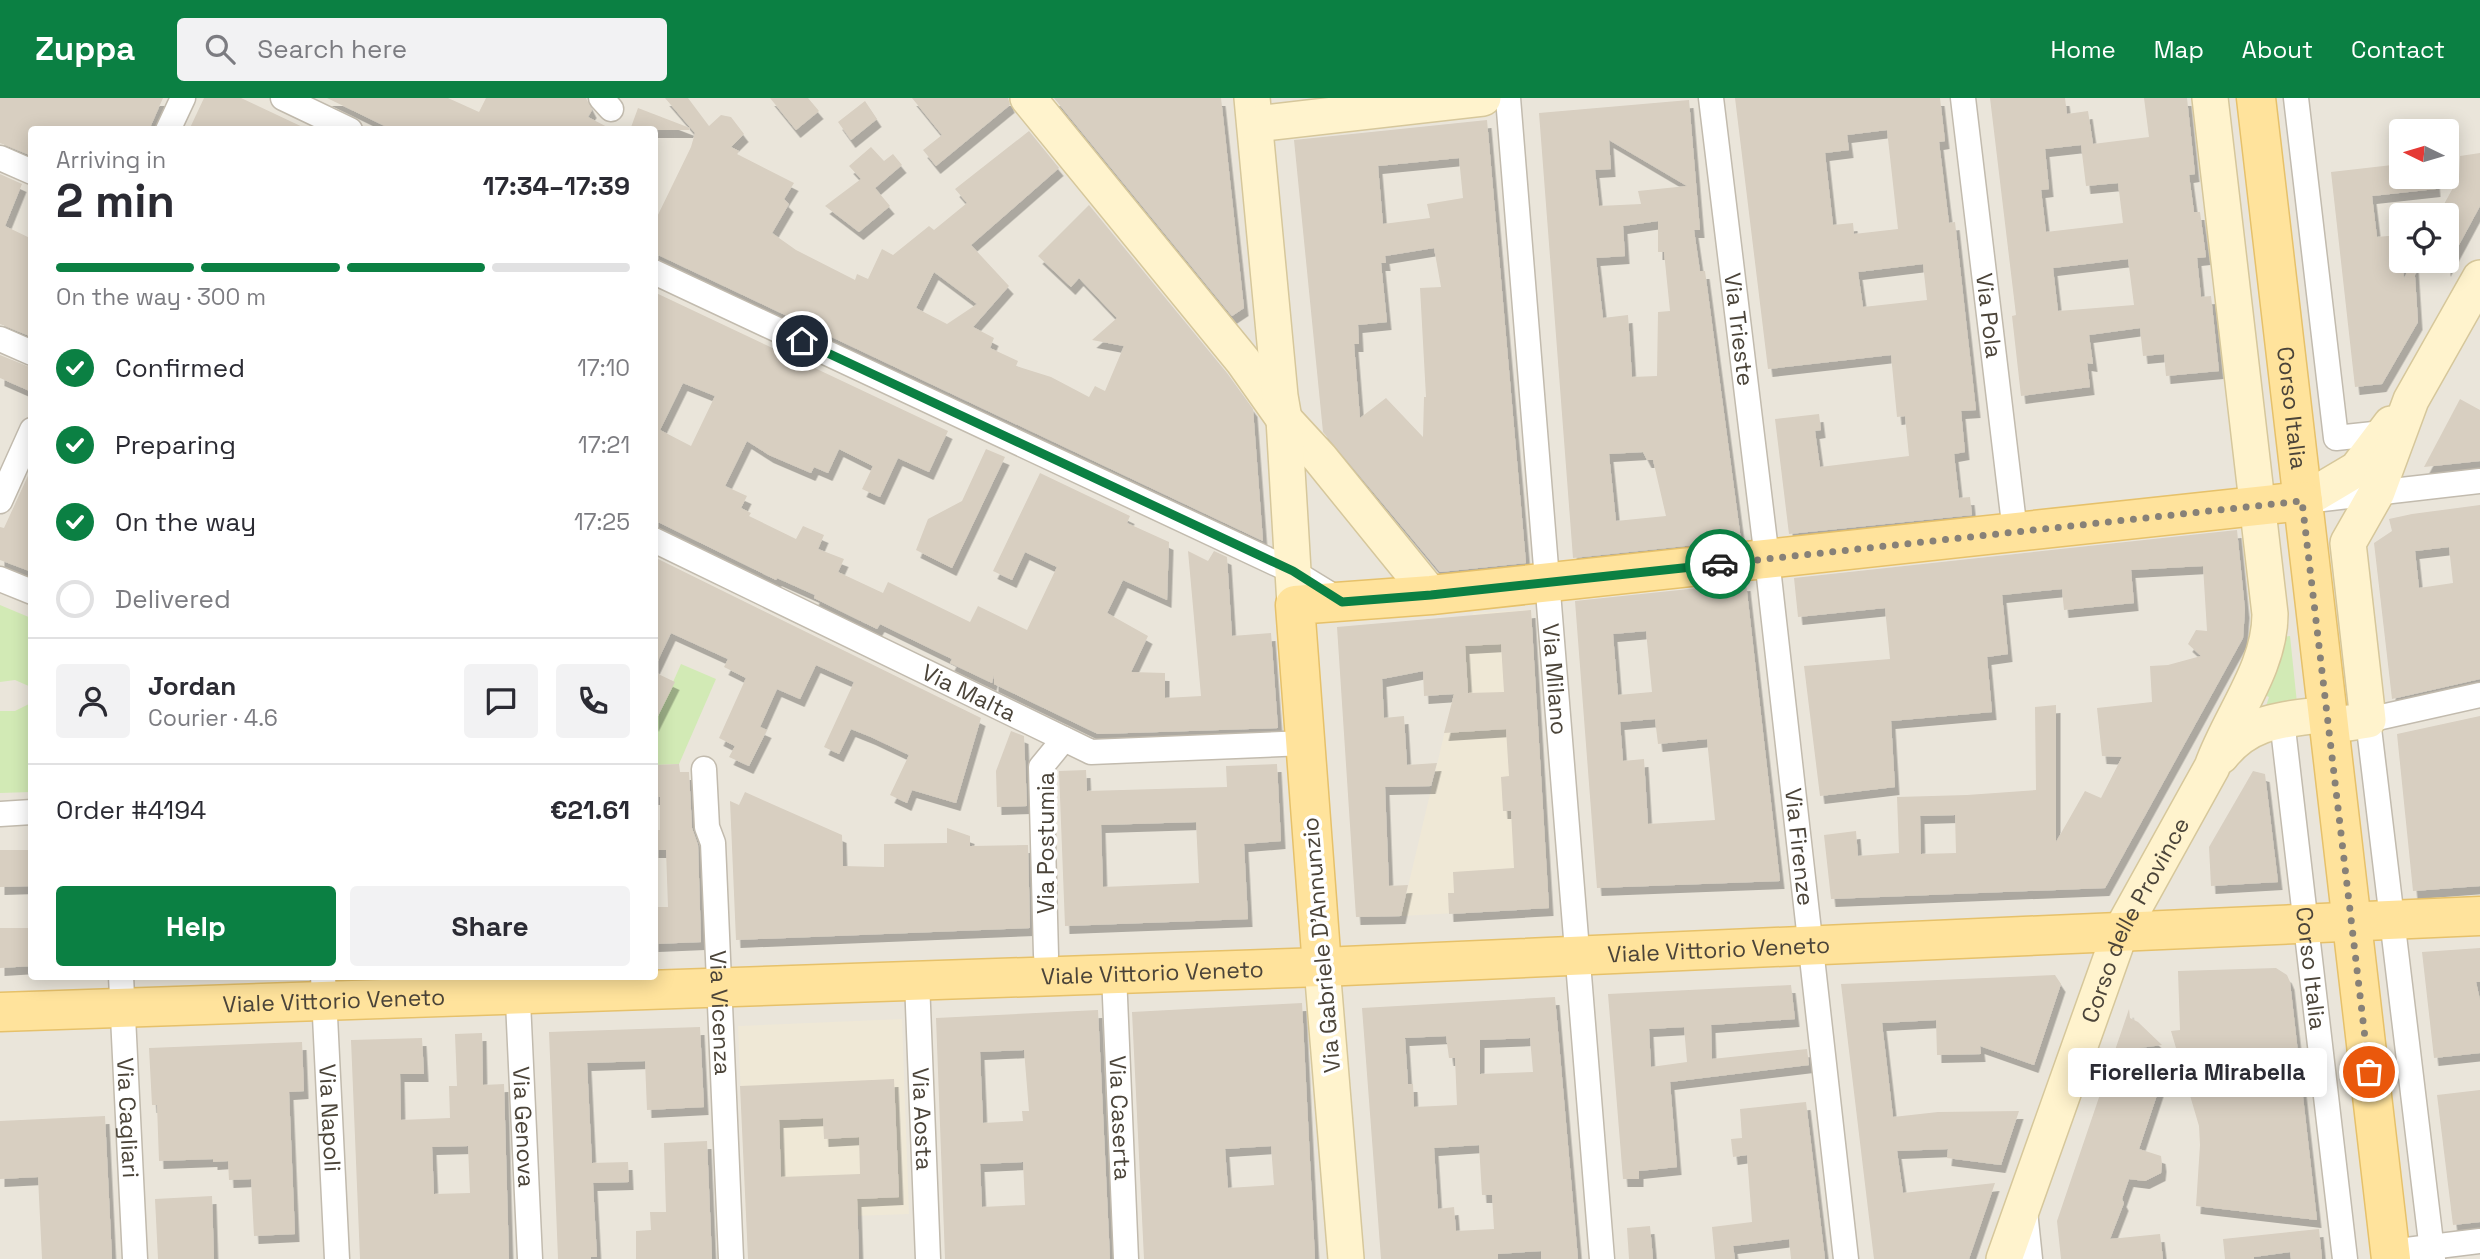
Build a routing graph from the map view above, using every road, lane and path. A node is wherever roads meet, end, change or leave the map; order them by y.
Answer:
1 (183, 98) edge
2 (283, 98) edge
3 (1028, 98) edge
4 (1483, 98) edge
5 (1508, 98) edge
6 (1711, 98) edge
7 (1963, 98) edge
8 (2210, 98) edge
9 (2256, 98) edge
10 (2296, 98) edge
11 (1253, 111) edge
12 (170, 126) edge
13 (342, 126) edge
14 (0, 158) edge
15 (28, 170) edge
16 (658, 274) edge
17 (2480, 278) edge
18 (0, 338) edge
19 (28, 351) edge
20 (1247, 352) junction
21 (2411, 400) junction
22 (1284, 419) junction
23 (2383, 433) junction
24 (28, 439) edge
25 (2480, 481) edge
26 (2377, 492) junction
27 (0, 501) edge
28 (2302, 501) junction
29 (2258, 506) junction
30 (2015, 532) junction
31 (658, 542) edge
32 (1767, 559) junction
33 (0, 579) edge
34 (1548, 582) junction
35 (28, 590) edge
36 (1431, 595) junction
37 (1295, 602) junction
38 (2270, 630) joint
39 (2480, 695) edge
40 (2282, 720) junction
41 (2328, 720) junction
42 (2368, 720) junction
43 (1064, 739) junction
44 (1305, 743) junction
45 (2212, 767) junction
46 (704, 769) dead end
47 (28, 812) edge
48 (0, 814) edge
49 (2480, 916) edge
50 (2392, 920) junction
51 (2352, 922) junction
52 (2306, 924) junction
53 (2120, 933) junction
54 (1810, 946) junction
55 (1046, 954) dead end
56 (1577, 957) junction
57 (1322, 967) junction
58 (1114, 974) junction
59 (917, 981) junction
60 (517, 985) edge
61 (719, 987) junction
62 (323, 989) edge
63 (122, 992) edge
64 (0, 1012) edge
65 (2024, 1203) junction
66 (2480, 1241) edge
67 (2432, 1253) edge
68 (2391, 1255) edge
69 (135, 1259) edge
70 (337, 1259) edge
71 (530, 1259) edge
72 (731, 1259) edge
73 (928, 1259) edge
74 (1126, 1259) edge
75 (1346, 1259) edge
76 (1602, 1259) edge
77 (1846, 1259) edge
78 (2004, 1259) edge
79 (2030, 1259) edge
80 (2345, 1259) edge

1 - 12 street
2 - 13 street
3 - 20 main road
4 - 11 main road
5 - 34 street, Via Milano
6 - 32 street, Via Trieste
7 - 30 street, Via Pola
8 - 29 main road, Corso Italia
9 - 28 main road, Corso Italia
10 - 23 street
11 - 20 main road
14 - 15 street
16 - 37 street
17 - 21 main road
18 - 19 street
20 - 22 main road
21 - 23 main road
21 - 26 main road
22 - 36 main road
22 - 37 main road
23 - 28 main road
24 - 27 street
25 - 26 street
26 - 28 street
26 - 42 main road
28 - 29 main road
28 - 41 main road, Corso Italia
29 - 30 main road
29 - 38 main road, Corso Italia
30 - 32 main road
31 - 43 street, Via Malta
32 - 34 main road
32 - 54 street, Via Firenze
33 - 35 street
34 - 36 main road
34 - 56 street, Via Milano
36 - 37 main road
37 - 44 main road, Via Gabriele D'Annunzio
38 - 45 main road, Corso delle Province
39 - 42 street
40 - 41 main road
40 - 45 main road
40 - 52 street, Corso Italia
41 - 42 main road
41 - 51 main road, Corso Italia
42 - 50 street
43 - 44 street, Via Malta
43 - 55 street, Via Postumia
44 - 57 main road, Via Gabriele D'Annunzio
45 - 53 main road, Corso delle Province
46 - 61 street, Via Vicenza
47 - 48 street
49 - 50 main road, Viale Vittorio Veneto
50 - 51 main road, Viale Vittorio Veneto
50 - 67 street
51 - 52 main road, Viale Vittorio Veneto
51 - 68 main road, Corso Italia
52 - 53 main road, Viale Vittorio Veneto
52 - 80 street, Corso Italia
53 - 54 main road, Viale Vittorio Veneto
53 - 65 main road, Corso delle Province
54 - 56 main road, Viale Vittorio Veneto
54 - 77 street, Via Firenze
56 - 57 main road, Viale Vittorio Veneto
56 - 76 street, Via Milano
57 - 58 main road, Viale Vittorio Veneto
57 - 75 main road, Via Gabriele D'Annunzio
58 - 59 main road, Viale Vittorio Veneto
58 - 74 street, Via Caserta
59 - 61 main road, Viale Vittorio Veneto
59 - 73 street, Via Aosta
60 - 61 main road, Viale Vittorio Veneto
60 - 62 main road, Viale Vittorio Veneto
60 - 71 street, Via Genova
61 - 72 street, Via Vicenza
62 - 63 main road, Viale Vittorio Veneto
62 - 70 street, Via Napoli
63 - 64 main road, Viale Vittorio Veneto
63 - 69 street, Via Cagliari
65 - 78 main road, Corso delle Province
65 - 79 street
66 - 67 street
67 - 68 street

